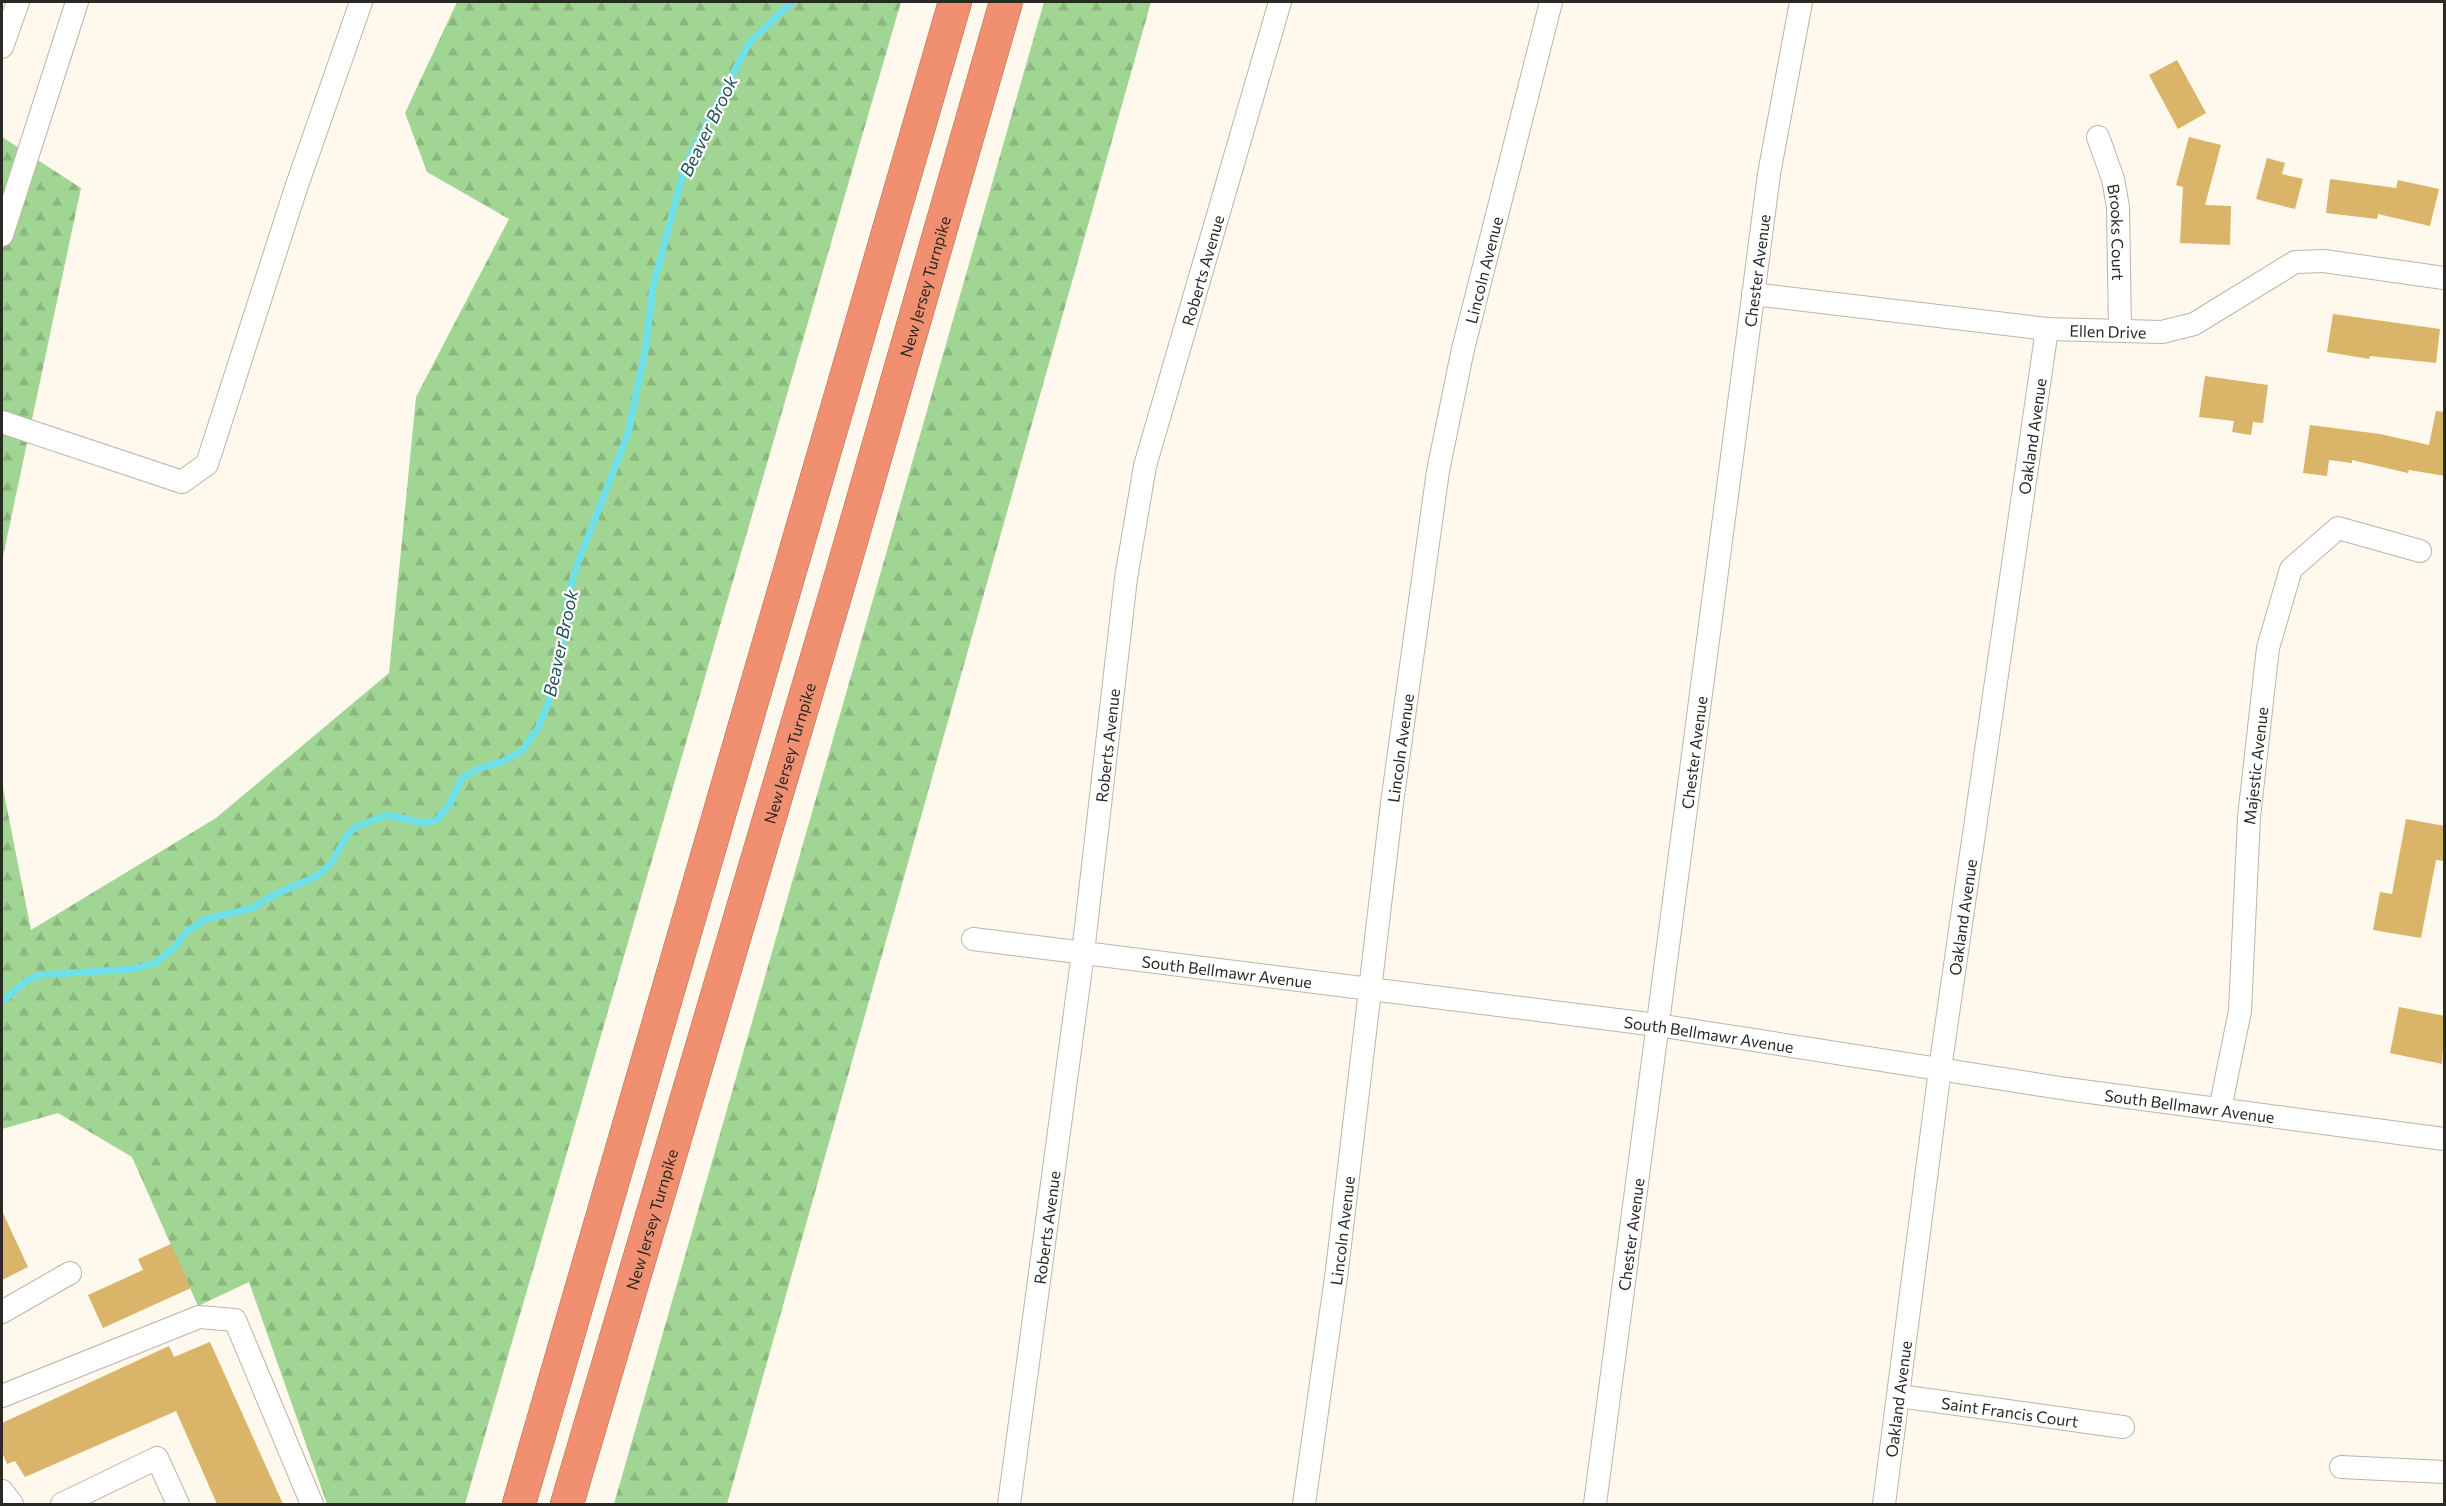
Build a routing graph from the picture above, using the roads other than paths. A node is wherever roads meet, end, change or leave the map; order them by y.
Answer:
1 (18, 2) edge
2 (76, 2) edge
3 (361, 2) edge
4 (954, 2) edge
5 (1006, 2) edge
6 (1280, 2) edge
7 (1551, 2) edge
8 (1801, 2) edge
9 (2, 47) edge
10 (2098, 136) dead end
11 (2, 235) edge
12 (2445, 278) edge
13 (1753, 294) junction
14 (2047, 329) junction
15 (2120, 330) junction
16 (2, 422) edge
17 (2420, 551) dead end
18 (973, 939) dead end
19 (1083, 953) junction
20 (1371, 989) junction
21 (1657, 1025) junction
22 (1940, 1069) junction
23 (2220, 1109) junction
24 (2445, 1139) edge
25 (70, 1273) dead end
26 (2, 1312) edge
27 (2, 1396) edge
28 (1899, 1396) junction
29 (2123, 1427) dead end
30 (2341, 1467) dead end
31 (2445, 1472) edge
32 (2, 1491) edge
33 (12, 1504) edge
34 (62, 1504) edge
35 (178, 1504) edge
36 (312, 1504) edge
37 (519, 1504) edge
38 (567, 1504) edge
39 (1009, 1504) edge
40 (1304, 1504) edge
41 (1595, 1504) edge
42 (1884, 1504) edge

1 - 9 street
2 - 11 street
3 - 16 street
4 - 37 highway
5 - 38 highway, New Jersey Turnpike
6 - 19 street, Roberts Avenue
7 - 20 street, Lincoln Avenue
8 - 13 street, Chester Avenue
10 - 15 street, Brooks Court
12 - 15 street, Ellen Drive
13 - 14 street, Ellen Drive
13 - 21 street, Chester Avenue
14 - 15 street, Ellen Drive
14 - 22 street, Oakland Avenue
17 - 23 street, Majestic Avenue
18 - 19 street, South Bellmawr Avenue
19 - 20 street, South Bellmawr Avenue
19 - 39 street, Roberts Avenue
20 - 21 street, South Bellmawr Avenue
20 - 40 street, Lincoln Avenue
21 - 22 street, South Bellmawr Avenue
21 - 41 street, Chester Avenue
22 - 23 street, South Bellmawr Avenue
22 - 28 street, Oakland Avenue
23 - 24 street, South Bellmawr Avenue
25 - 26 street
27 - 36 street
28 - 29 street, Saint Francis Court
28 - 42 street, Oakland Avenue
30 - 31 street
32 - 33 street
34 - 35 street

